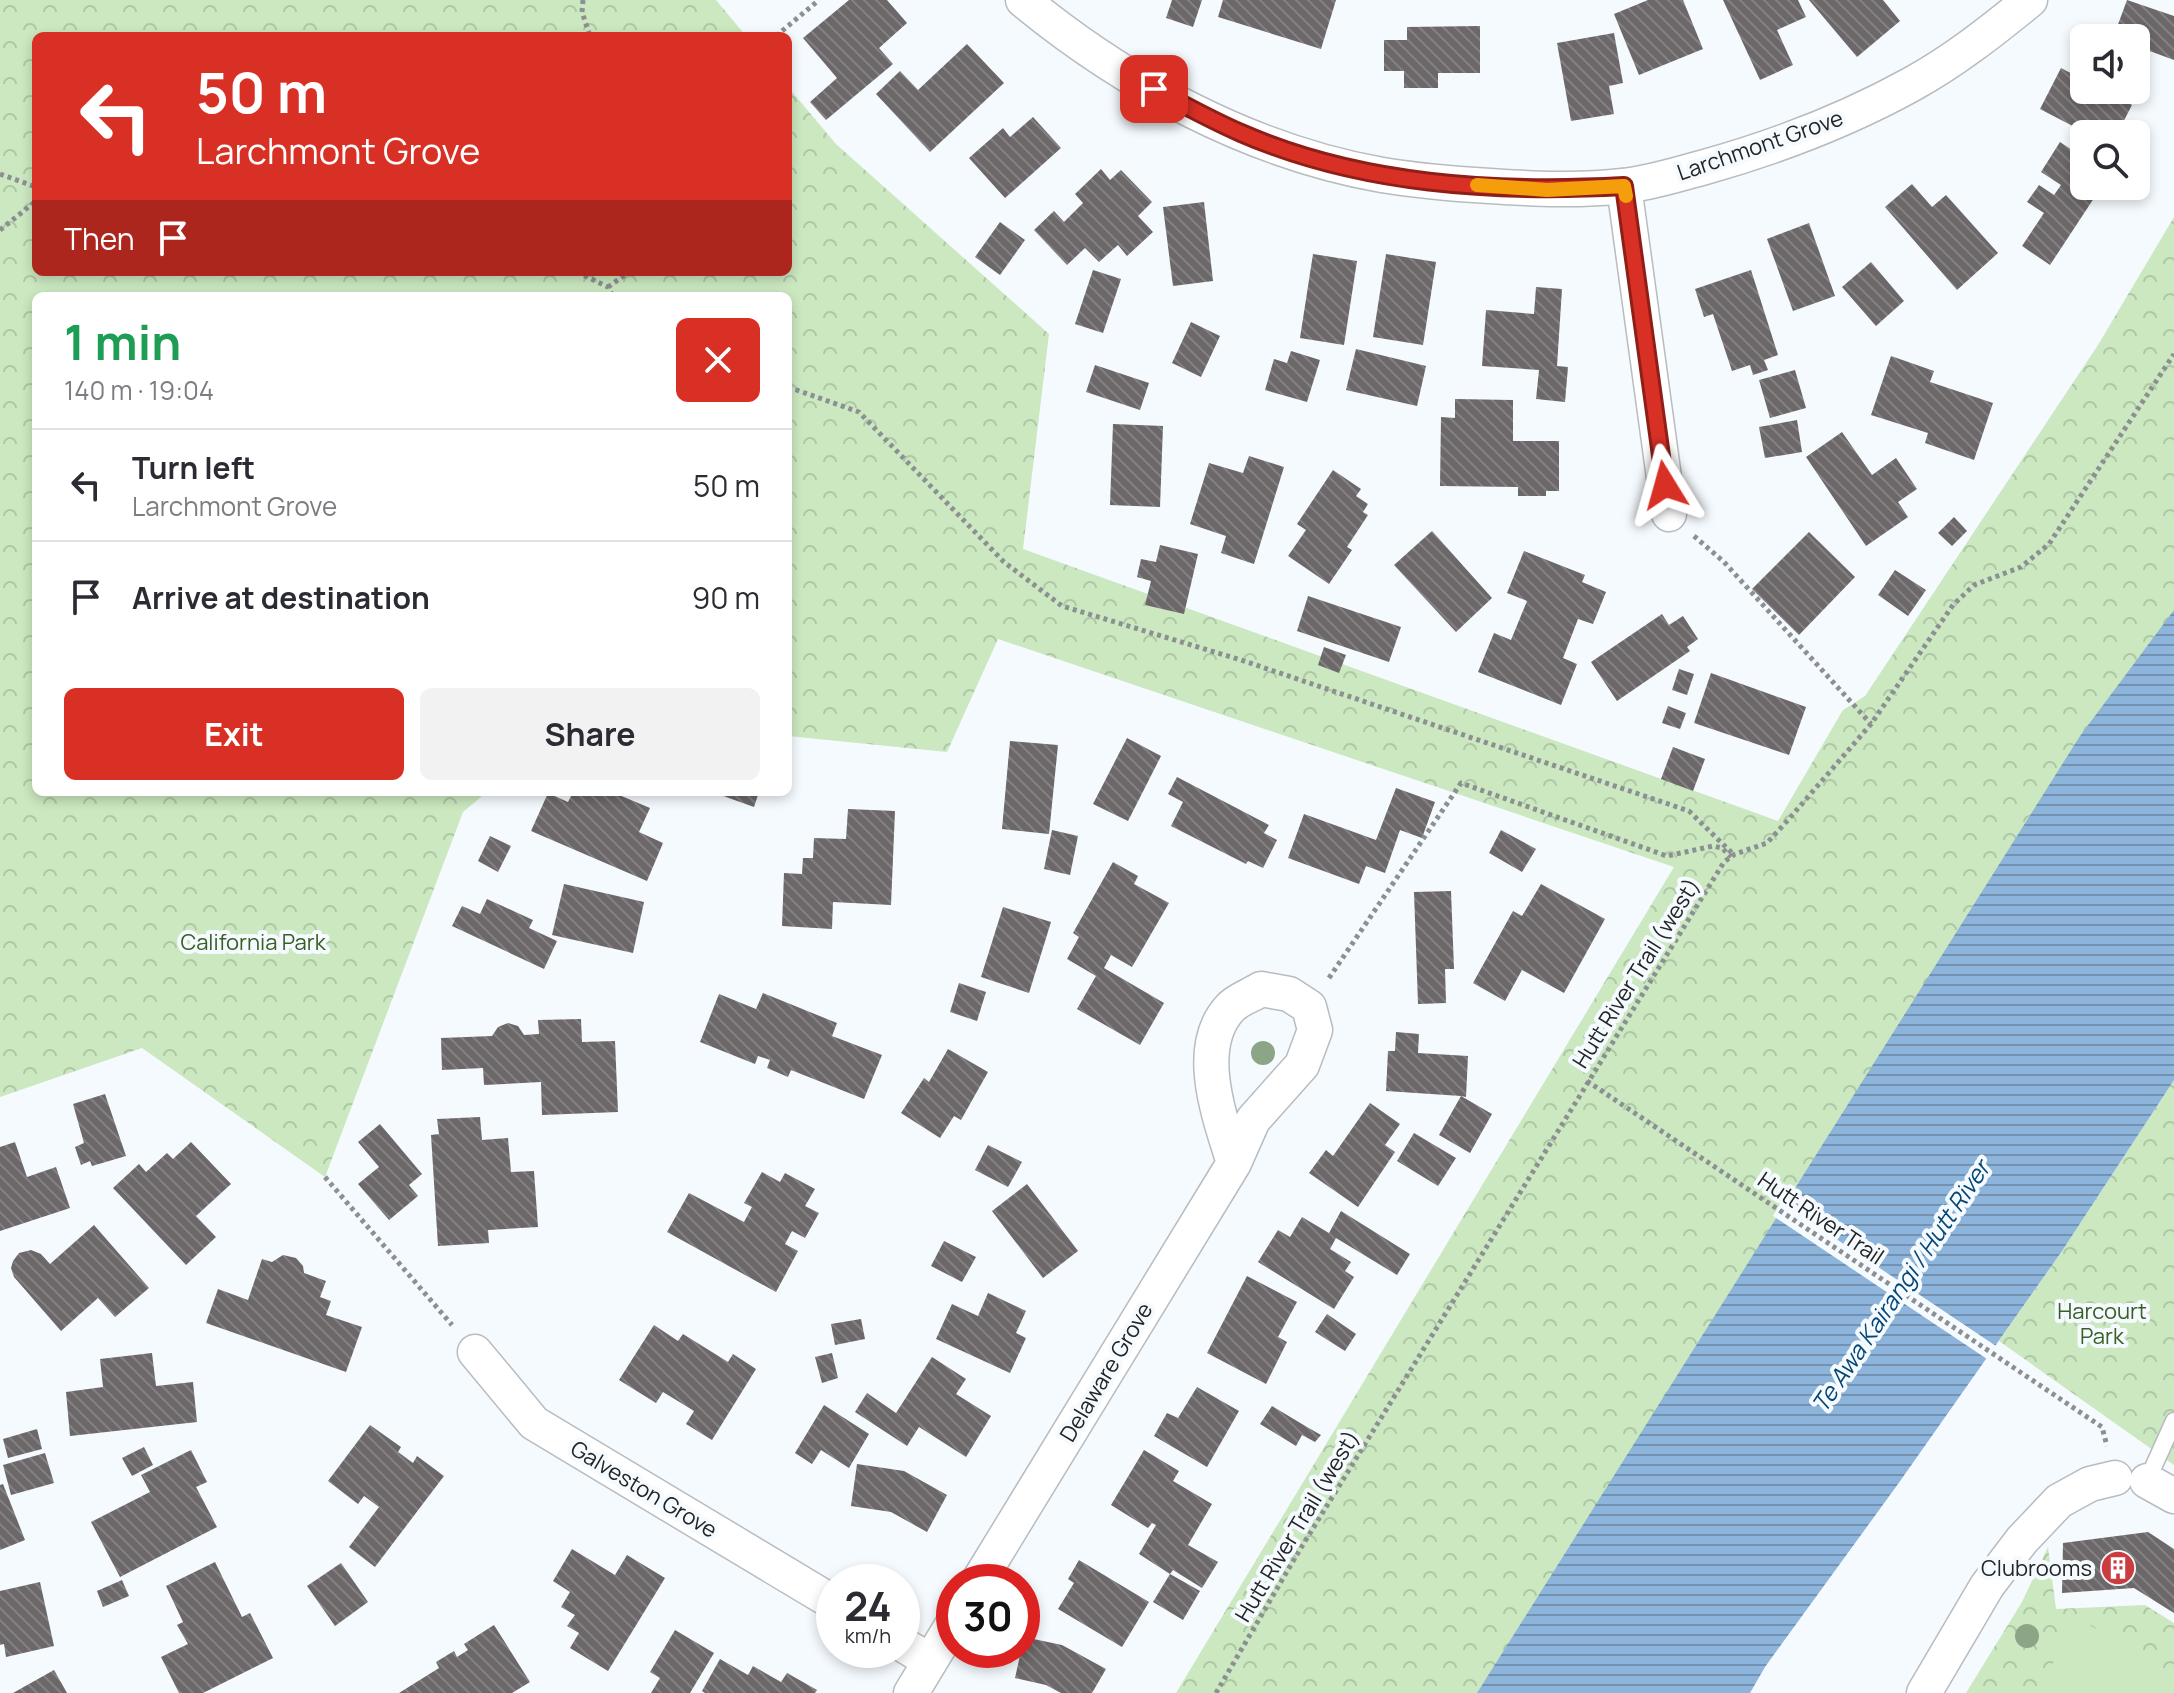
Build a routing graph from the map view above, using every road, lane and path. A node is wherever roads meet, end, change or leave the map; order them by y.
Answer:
1 (583, 0) edge
2 (819, 0) edge
3 (1023, 0) edge
4 (2030, 0) edge
5 (589, 32) edge
6 (781, 32) edge
7 (0, 174) edge
8 (32, 186) edge
9 (1624, 186) junction
10 (32, 204) edge
11 (0, 230) edge
12 (585, 276) edge
13 (623, 276) edge
14 (608, 287) junction
15 (611, 292) edge
16 (2174, 354) edge
17 (792, 388) edge
18 (1669, 514) joint
19 (1871, 724) junction
20 (1732, 856) junction
21 (1309, 1007) junction
22 (1587, 1081) junction
23 (1234, 1163) junction
24 (325, 1177) dead end
25 (475, 1352) joint
26 (2174, 1421) edge
27 (2145, 1485) edge
28 (989, 1564) edge
29 (816, 1592) edge
30 (936, 1636) edge
31 (920, 1649) edge
32 (914, 1668) edge
33 (911, 1693) edge
34 (1216, 1693) edge
35 (1924, 1693) edge

1 - 5 path
2 - 6 path
3 - 9 street, Larchmont Grove
4 - 9 street, Larchmont Grove
7 - 8 path
9 - 18 street
10 - 11 path
12 - 14 path
13 - 14 path
14 - 15 path
16 - 19 path, Hutt River Trail (west)
17 - 20 path
18 - 19 path
19 - 20 path, Hutt River Trail (west)
20 - 21 path
20 - 22 path, Hutt River Trail (west)
21 - 23 street, Delaware Grove
21 - 23 street
22 - 27 path, Hutt River Trail
22 - 34 path, Hutt River Trail (west)
23 - 28 street, Delaware Grove
24 - 25 path
25 - 29 street, Galveston Grove
26 - 27 lane
27 - 35 street
30 - 31 street
32 - 33 street

